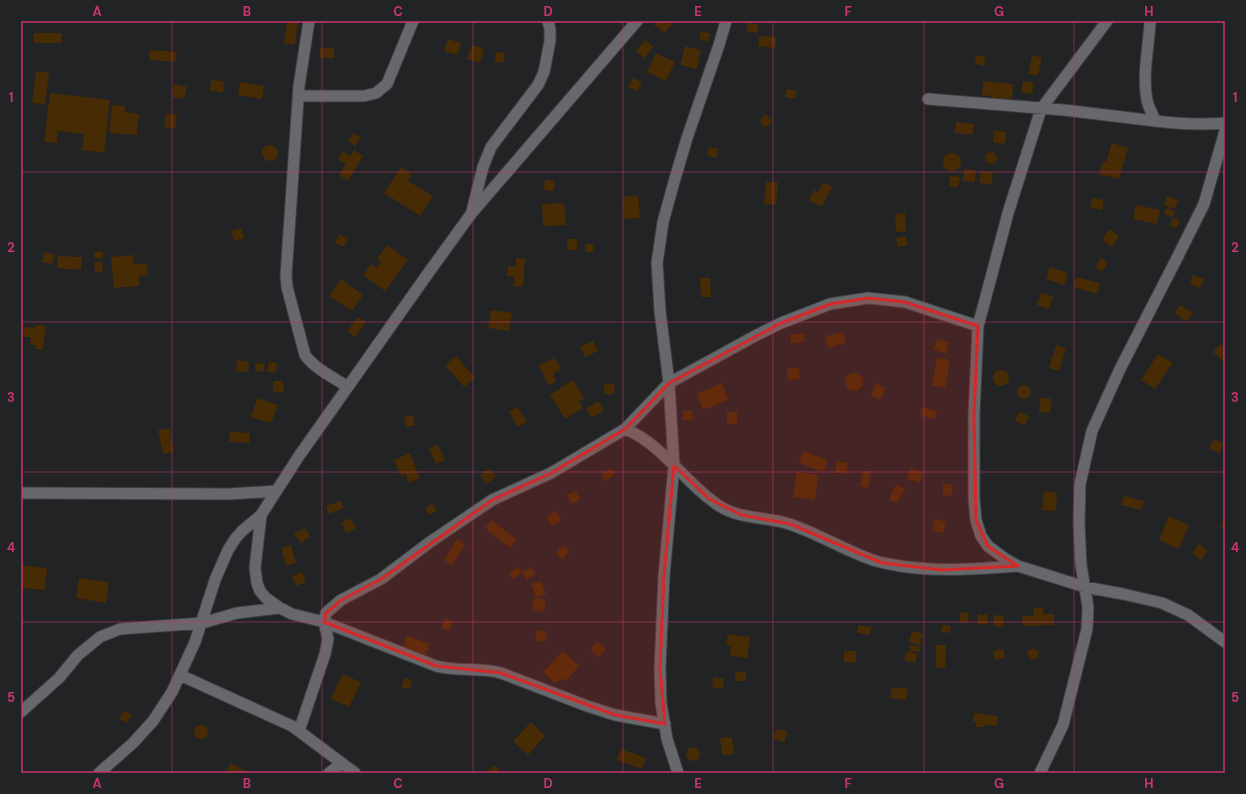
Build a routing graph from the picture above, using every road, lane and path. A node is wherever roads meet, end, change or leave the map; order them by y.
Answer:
1 (309, 21) edge
2 (413, 21) edge
3 (548, 21) edge
4 (637, 21) edge
5 (726, 21) edge
6 (1107, 21) edge
7 (1150, 21) edge
8 (299, 96) junction
9 (928, 99) dead end
10 (1041, 109) junction
11 (1155, 121) junction
12 (1225, 123) edge
13 (1225, 131) edge
14 (471, 214) junction
15 (978, 326) junction
16 (669, 383) junction
17 (348, 387) junction
18 (625, 429) junction
19 (674, 466) junction
20 (276, 491) junction
21 (21, 493) edge
22 (261, 515) junction
23 (1018, 566) junction
24 (1085, 587) junction
25 (280, 608) junction
26 (324, 622) junction
27 (202, 623) junction
28 (1225, 642) edge
29 (180, 675) junction
30 (21, 712) edge
31 (665, 724) junction
32 (299, 731) junction
33 (342, 763) junction
34 (99, 773) edge
35 (329, 773) edge
36 (355, 773) edge
37 (678, 773) edge
38 (1040, 773) edge

1 - 8 street
2 - 8 street
3 - 14 street
4 - 14 street
5 - 16 street
6 - 10 street
7 - 11 street
8 - 17 street
9 - 10 street
10 - 11 street
10 - 15 street
11 - 12 street
13 - 24 street
14 - 17 street
15 - 16 street
15 - 23 street
16 - 18 street
16 - 19 street
17 - 20 street
18 - 19 street
18 - 26 street
19 - 23 street
19 - 31 street
20 - 21 street
20 - 22 street
22 - 25 street
22 - 27 street
23 - 24 street
24 - 28 street
24 - 38 street
25 - 26 street
25 - 27 street
26 - 31 street
26 - 32 street
27 - 29 street
27 - 30 street
29 - 32 street
29 - 34 street
31 - 37 street
32 - 33 street
33 - 35 street
33 - 36 street

